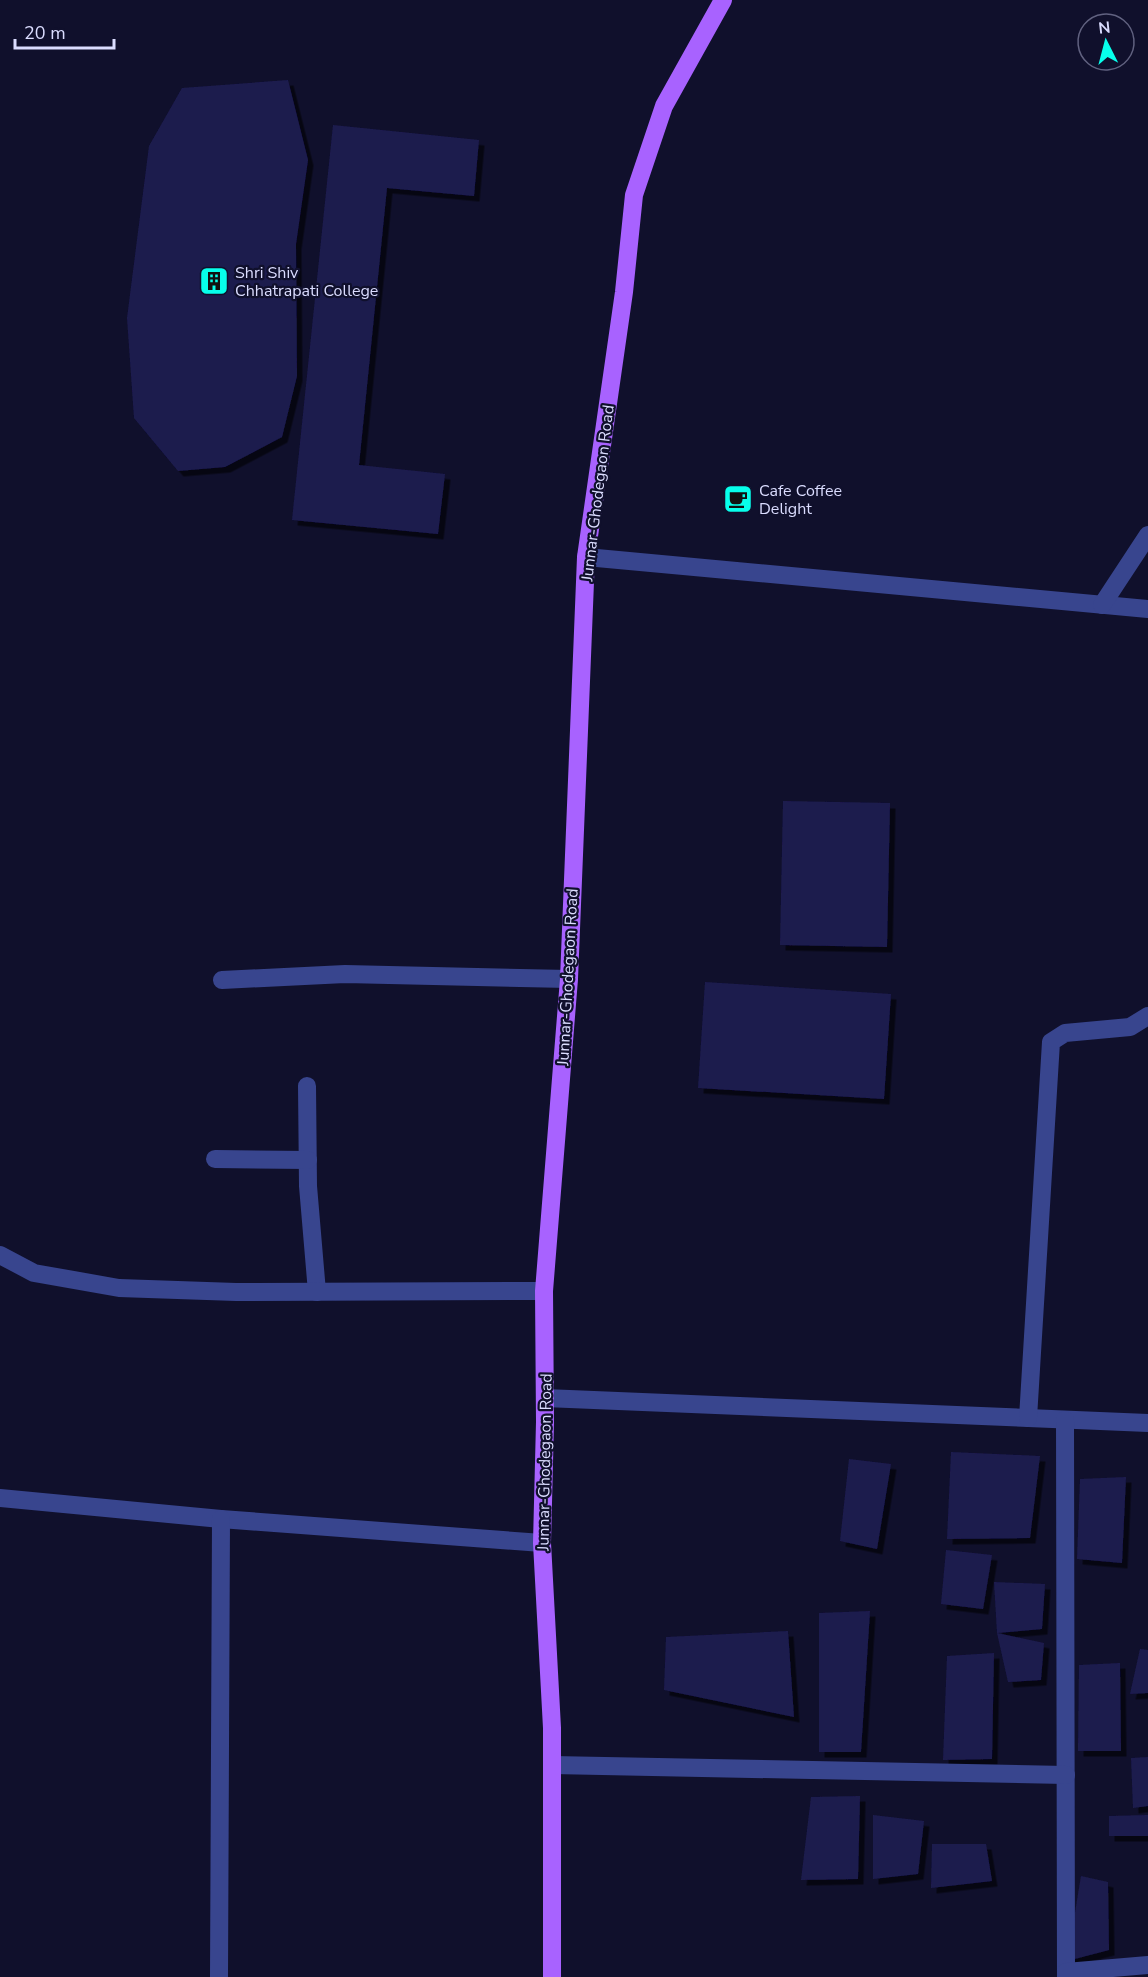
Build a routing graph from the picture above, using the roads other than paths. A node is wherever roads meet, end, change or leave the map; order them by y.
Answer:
1 (723, 0) edge
2 (1148, 535) edge
3 (586, 557) junction
4 (1102, 605) junction
5 (1148, 609) edge
6 (569, 979) junction
7 (222, 980) dead end
8 (1148, 1016) edge
9 (307, 1086) dead end
10 (215, 1160) dead end
11 (308, 1160) junction
12 (0, 1255) edge
13 (544, 1291) junction
14 (317, 1292) junction
15 (545, 1398) junction
16 (1028, 1418) junction
17 (1065, 1420) junction
18 (1148, 1424) edge
19 (0, 1498) edge
20 (221, 1519) junction
21 (542, 1543) junction
22 (552, 1764) junction
23 (1066, 1775) junction
24 (1148, 1965) edge
25 (1066, 1975) edge
26 (219, 1977) edge
27 (552, 1977) edge

1 - 3 main road, Junnar-Ghodegaon Road
2 - 4 street
3 - 4 street
3 - 6 main road, Junnar-Ghodegaon Road
4 - 5 street
6 - 7 street
6 - 13 main road, Junnar-Ghodegaon Road
8 - 16 street
9 - 11 street
10 - 11 street
11 - 14 street
12 - 14 street
13 - 14 street
13 - 15 main road, Junnar-Ghodegaon Road
15 - 16 street
15 - 21 main road, Junnar-Ghodegaon Road
16 - 17 street
17 - 18 street
17 - 23 street
19 - 20 street
20 - 21 street
20 - 26 street
21 - 22 main road, Junnar-Ghodegaon Road
22 - 23 street
22 - 27 main road, Junnar-Ghodegaon Road
23 - 25 street
24 - 25 street

